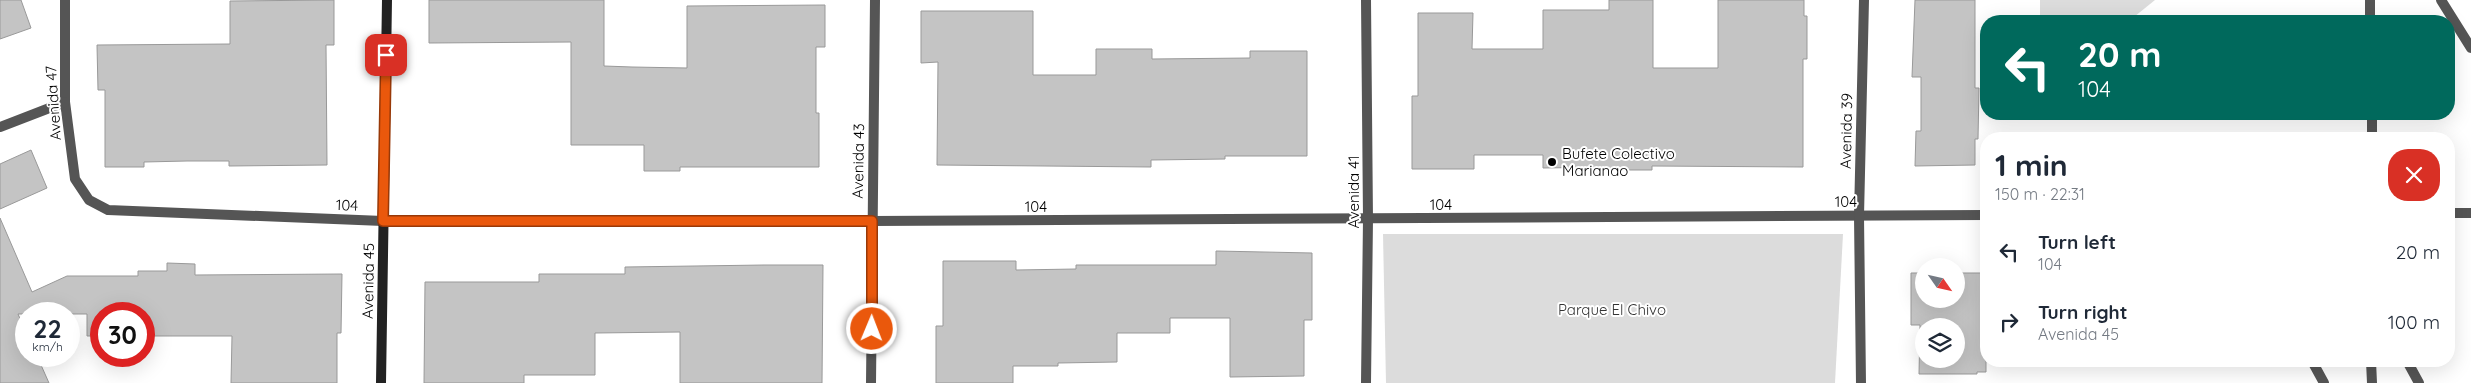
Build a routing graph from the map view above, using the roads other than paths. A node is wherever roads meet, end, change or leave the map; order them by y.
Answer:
1 (65, 0) edge
2 (387, 0) edge
3 (875, 0) edge
4 (1366, 0) edge
5 (1864, 0) edge
6 (2370, 0) edge
7 (2441, 0) edge
8 (2370, 15) edge
9 (2450, 15) edge
10 (2455, 22) edge
11 (2471, 48) edge
12 (65, 102) junction
13 (0, 127) edge
14 (89, 200) joint
15 (2455, 213) edge
16 (2471, 213) edge
17 (1980, 215) edge
18 (1859, 216) junction
19 (1368, 219) junction
20 (383, 221) junction
21 (872, 221) junction
22 (2315, 367) edge
23 (2372, 367) edge
24 (2409, 367) edge
25 (382, 383) edge
26 (871, 383) edge
27 (1366, 383) edge
28 (1861, 383) edge
29 (2324, 383) edge
30 (2372, 383) edge
31 (2418, 383) edge

1 - 12 street, Avenida 47
2 - 20 street, Avenida 45
3 - 21 street, Avenida 43
4 - 19 street, Avenida 41
5 - 18 street, Avenida 39
6 - 8 street
7 - 9 street
10 - 11 street
12 - 13 street
12 - 14 street, Avenida 47
14 - 20 street, 104
15 - 16 street
17 - 18 street, 104
18 - 19 street, 104
18 - 28 street, Avenida 39
19 - 21 street, 104
19 - 27 street, Avenida 41
20 - 21 street, 104
20 - 25 street, Avenida 45
21 - 26 street, Avenida 43
22 - 29 street
23 - 30 street
24 - 31 street

